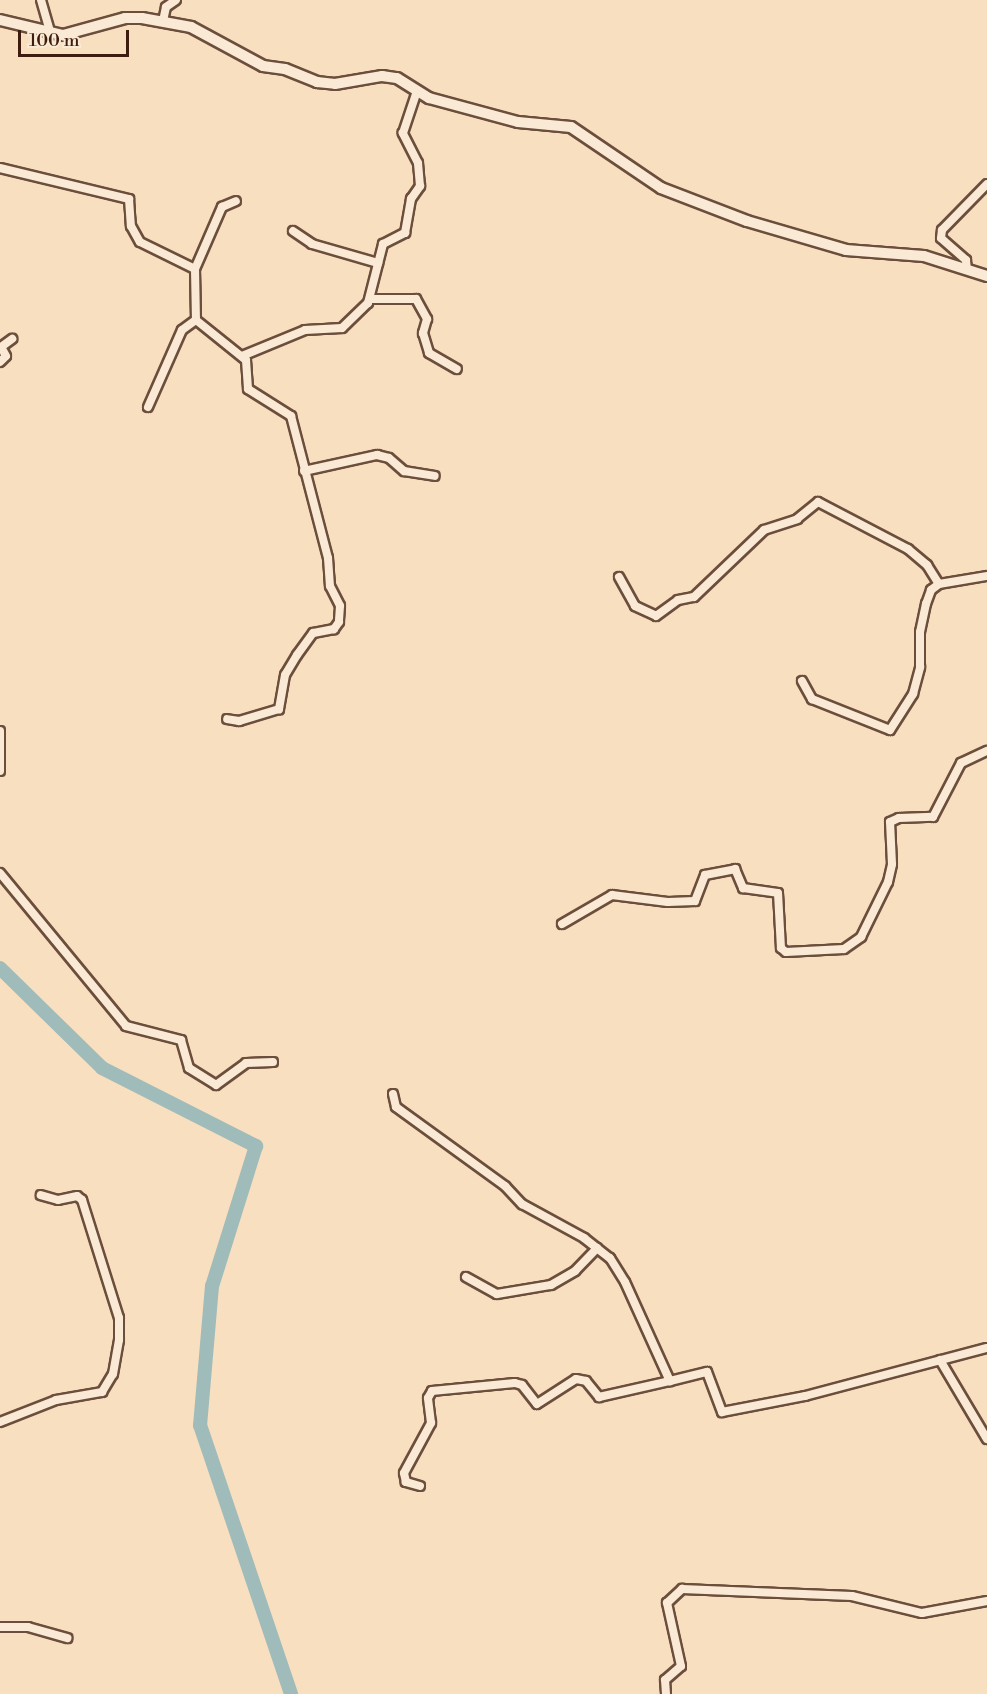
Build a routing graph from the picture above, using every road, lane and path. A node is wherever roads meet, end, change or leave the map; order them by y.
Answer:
1 (41, 0) edge
2 (176, 0) edge
3 (0, 21) edge
4 (164, 21) junction
5 (51, 34) junction
6 (417, 91) junction
7 (0, 168) edge
8 (987, 184) edge
9 (236, 201) dead end
10 (293, 231) dead end
11 (378, 263) junction
12 (195, 269) junction
13 (968, 270) junction
14 (987, 276) edge
15 (370, 299) junction
16 (196, 320) junction
17 (12, 339) dead end
18 (242, 356) junction
19 (0, 362) edge
20 (456, 369) dead end
21 (148, 407) dead end
22 (304, 471) junction
23 (435, 476) dead end
24 (987, 576) edge
25 (619, 577) dead end
26 (939, 584) junction
27 (802, 681) dead end
28 (227, 719) dead end
29 (0, 731) edge
30 (987, 751) edge
31 (0, 771) edge
32 (0, 873) edge
33 (562, 924) dead end
34 (273, 1062) dead end
35 (393, 1094) dead end
36 (41, 1195) dead end
37 (597, 1248) junction
38 (466, 1277) dead end
39 (987, 1348) edge
40 (940, 1360) junction
41 (670, 1381) junction
42 (0, 1422) edge
43 (987, 1439) edge
44 (420, 1486) dead end
45 (987, 1601) edge
46 (0, 1627) edge
47 (67, 1638) dead end
48 (666, 1694) edge

1 - 5 street
2 - 4 street
3 - 5 street
4 - 5 street
4 - 6 street
6 - 11 street
6 - 13 street
7 - 12 street
8 - 13 street
9 - 12 street
10 - 11 street
11 - 15 street
12 - 16 street
13 - 14 street
15 - 18 street
15 - 20 street
16 - 18 street
16 - 21 street
17 - 19 street
18 - 22 street
22 - 23 street
22 - 28 street
24 - 26 street
25 - 26 street
26 - 27 street
29 - 31 street
30 - 33 street
32 - 34 street
35 - 37 street
36 - 42 street
37 - 38 street
37 - 41 street
39 - 40 street
40 - 41 street
40 - 43 street
41 - 44 street
45 - 48 street
46 - 47 street

